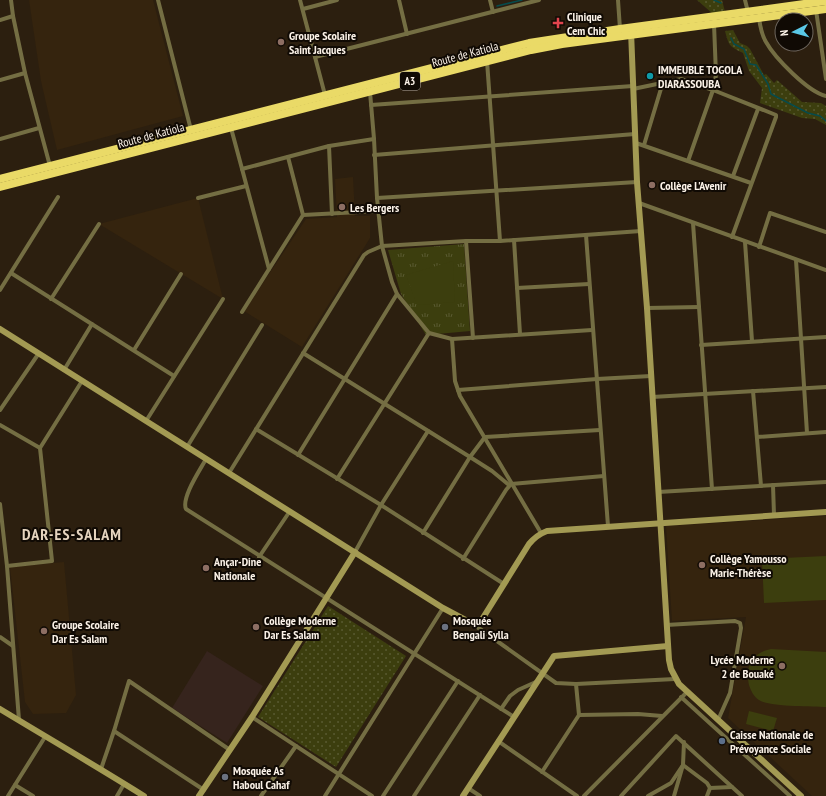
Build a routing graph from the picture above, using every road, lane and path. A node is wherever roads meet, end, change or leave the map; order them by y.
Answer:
1 (11, 0) edge
2 (158, 0) edge
3 (300, 0) edge
4 (337, 0) edge
5 (399, 0) edge
6 (490, 0) edge
7 (539, 0) edge
8 (618, 0) edge
9 (745, 0) edge
10 (826, 1) edge
11 (816, 4) edge
12 (303, 9) junction
13 (826, 9) edge
14 (493, 12) junction
15 (748, 15) junction
16 (13, 16) junction
17 (758, 18) junction
18 (0, 20) edge
19 (714, 24) junction
20 (620, 28) junction
21 (631, 31) junction
22 (408, 34) junction
23 (821, 49) junction
24 (826, 49) edge
25 (315, 57) junction
26 (487, 60) junction
27 (25, 73) junction
28 (826, 79) edge
29 (0, 80) edge
30 (663, 82) junction
31 (633, 87) junction
32 (713, 90) junction
33 (370, 92) junction
34 (325, 95) junction
35 (491, 96) junction
36 (826, 96) edge
37 (371, 105) junction
38 (758, 109) junction
39 (39, 128) junction
40 (231, 128) junction
41 (191, 130) junction
42 (635, 134) junction
43 (0, 138) edge
44 (374, 139) junction
45 (636, 143) junction
46 (494, 144) junction
47 (644, 145) junction
48 (330, 146) junction
49 (374, 155) junction
50 (288, 157) junction
51 (688, 161) junction
52 (50, 167) junction
53 (242, 169) junction
54 (733, 176) junction
55 (637, 182) junction
56 (752, 183) junction
57 (1, 186) edge
58 (246, 186) junction
59 (496, 190) junction
60 (58, 197) dead end
61 (198, 198) dead end
62 (377, 198) junction
63 (639, 203) junction
64 (378, 211) junction
65 (332, 214) junction
66 (303, 215) junction
67 (693, 223) junction
68 (99, 224) dead end
69 (640, 231) junction
70 (826, 232) edge
71 (586, 235) junction
72 (732, 237) junction
73 (514, 240) junction
74 (466, 241) junction
75 (500, 241) junction
76 (745, 242) junction
77 (382, 246) junction
78 (759, 247) junction
79 (796, 260) junction
80 (269, 269) junction
81 (826, 270) edge
82 (11, 273) junction
83 (181, 274) dead end
84 (589, 284) junction
85 (517, 288) junction
86 (0, 290) edge
87 (397, 294) junction
88 (51, 299) junction
89 (223, 299) dead end
90 (698, 307) junction
91 (647, 308) junction
92 (242, 312) dead end
93 (92, 324) junction
94 (262, 325) dead end
95 (0, 329) edge
96 (592, 330) junction
97 (429, 333) junction
98 (520, 334) junction
99 (826, 337) edge
100 (473, 338) junction
101 (801, 338) junction
102 (452, 339) junction
103 (752, 342) junction
104 (701, 345) junction
105 (134, 350) junction
106 (39, 353) junction
107 (303, 353) junction
108 (64, 370) junction
109 (174, 376) junction
110 (651, 376) junction
111 (345, 379) junction
112 (597, 379) junction
113 (82, 381) junction
114 (826, 387) edge
115 (804, 388) junction
116 (458, 390) junction
117 (754, 392) junction
118 (705, 394) junction
119 (652, 397) junction
120 (384, 404) junction
121 (0, 410) edge
122 (146, 422) junction
123 (0, 425) edge
124 (256, 428) junction
125 (600, 430) junction
126 (428, 431) junction
127 (826, 432) edge
128 (807, 433) junction
129 (485, 437) junction
130 (757, 437) junction
131 (187, 447) junction
132 (40, 448) junction
133 (298, 455) junction
134 (470, 457) junction
135 (206, 459) junction
136 (229, 473) junction
137 (604, 476) junction
138 (337, 480) junction
139 (826, 482) edge
140 (510, 485) junction
141 (761, 486) junction
142 (773, 486) junction
143 (712, 489) junction
144 (658, 492) junction
145 (0, 504) edge
146 (381, 505) junction
147 (290, 511) junction
148 (826, 512) edge
149 (774, 515) junction
150 (659, 522) junction
151 (1, 525) edge
152 (608, 526) junction
153 (423, 533) junction
154 (540, 534) junction
155 (1, 540) edge
156 (355, 552) junction
157 (259, 557) junction
158 (463, 559) junction
159 (7, 566) junction
160 (504, 584) junction
161 (326, 598) junction
162 (443, 608) junction
163 (472, 624) junction
164 (666, 625) junction
165 (0, 637) edge
166 (13, 646) junction
167 (668, 646) junction
168 (415, 654) junction
169 (541, 677) junction
170 (675, 679) junction
171 (458, 681) junction
172 (576, 684) junction
173 (687, 692) junction
174 (480, 695) junction
175 (681, 697) junction
176 (501, 709) junction
177 (1, 710) edge
178 (579, 715) junction
179 (662, 716) junction
180 (252, 717) junction
181 (514, 717) junction
182 (19, 720) junction
183 (718, 720) junction
184 (114, 731) junction
185 (45, 737) junction
186 (498, 741) junction
187 (684, 742) junction
188 (296, 746) junction
189 (230, 750) junction
190 (683, 765) junction
191 (101, 769) junction
192 (542, 772) junction
193 (340, 774) junction
194 (124, 784) junction
195 (15, 785) junction
196 (732, 787) junction
197 (468, 788) junction
198 (710, 788) junction
199 (204, 790) junction
200 (8, 796) edge
201 (33, 796) edge
202 (117, 796) edge
203 (144, 796) edge
204 (199, 796) edge
205 (261, 796) edge
206 (325, 796) edge
207 (372, 796) edge
208 (383, 796) edge
209 (414, 796) edge
210 (463, 796) edge
211 (480, 796) edge
212 (577, 796) edge
213 (584, 796) edge
214 (621, 796) edge
215 (648, 796) edge
216 (674, 796) edge
217 (707, 796) edge
218 (742, 796) edge
219 (790, 796) edge
220 (802, 796) edge

1 - 16 street
2 - 41 street
3 - 12 street
4 - 12 street
5 - 22 street
6 - 14 street
7 - 14 street
8 - 20 street
9 - 15 street
10 - 11 highway, Route de Katiola / A3
11 - 13 highway, Route de Katiola / A3
11 - 15 highway, Route de Katiola / A3
11 - 17 highway, Route de Katiola / A3
11 - 23 street
12 - 25 street
14 - 22 street
15 - 17 highway, Route de Katiola / A3
15 - 19 highway, Route de Katiola / A3
15 - 21 highway, Route de Katiola / A3
16 - 18 street
16 - 27 street
17 - 36 street
19 - 21 highway, Route de Katiola / A3
19 - 32 street
20 - 21 highway, Route de Katiola / A3
20 - 34 highway, Route de Katiola / A3
21 - 26 highway, Route de Katiola / A3
21 - 31 street
22 - 25 street
23 - 24 street
23 - 28 street
25 - 34 street
26 - 33 highway, Route de Katiola / A3
26 - 35 street
27 - 29 street
27 - 39 street
30 - 31 street
30 - 32 street
30 - 47 street
31 - 35 street
31 - 42 street
32 - 38 street
32 - 51 street
33 - 37 street
33 - 40 highway, Route de Katiola / A3
34 - 41 highway, Route de Katiola / A3
35 - 37 street
35 - 46 street
37 - 44 street
38 - 54 street
38 - 56 street
39 - 43 street
39 - 52 street
40 - 53 street
40 - 57 highway, Route de Katiola / A3
41 - 52 highway, Route de Katiola / A3
42 - 45 street
42 - 46 street
44 - 48 street
44 - 49 street
45 - 47 street
45 - 55 street
46 - 49 street
46 - 59 street
47 - 51 street
48 - 50 street
48 - 65 street
49 - 62 street
50 - 53 street
50 - 66 street
51 - 54 street
52 - 57 highway, Route de Katiola / A3
53 - 58 street
54 - 56 street
55 - 59 street
55 - 63 street
56 - 72 street
58 - 61 street
58 - 80 street
59 - 62 street
59 - 75 street
60 - 82 street
62 - 64 street
63 - 67 street
63 - 69 street
64 - 65 street
64 - 77 street
65 - 66 street
66 - 80 street
67 - 72 street
67 - 90 street
68 - 88 street
69 - 71 street
69 - 91 street
70 - 78 street
71 - 73 street
71 - 84 street
72 - 76 street
73 - 75 street
73 - 85 street
74 - 75 street
74 - 77 street
74 - 100 street
76 - 78 street
76 - 103 street
77 - 87 street
77 - 107 street
78 - 79 street
79 - 81 street
79 - 101 street
80 - 92 street
82 - 86 street
82 - 88 street
83 - 105 street
84 - 85 street
84 - 96 street
85 - 98 street
87 - 97 street
87 - 111 street
88 - 93 street
89 - 109 street
90 - 91 street
90 - 104 street
91 - 110 street
93 - 105 street
93 - 108 street
94 - 131 street
95 - 106 street
96 - 98 street
96 - 112 street
97 - 102 street
97 - 120 street
98 - 100 street
99 - 101 street
100 - 102 street
101 - 103 street
101 - 115 street
102 - 116 street
103 - 104 street
104 - 118 street
105 - 109 street
106 - 108 street
106 - 121 street
107 - 111 street
107 - 124 street
108 - 113 street
109 - 122 street
110 - 112 street
110 - 119 street
111 - 120 street
111 - 133 street
112 - 116 street
112 - 125 street
113 - 122 street
113 - 132 street
114 - 115 street
115 - 117 street
115 - 128 street
116 - 129 street
117 - 118 street
117 - 130 street
118 - 119 street
118 - 143 street
119 - 144 street
120 - 126 street
120 - 138 street
122 - 131 street
123 - 132 street
124 - 133 street
124 - 136 street
125 - 129 street
125 - 137 street
126 - 134 street
126 - 146 street
127 - 128 street
128 - 130 street
129 - 134 street
129 - 140 street
130 - 141 street
131 - 135 street
132 - 159 street
133 - 138 street
134 - 140 street
134 - 153 street
135 - 136 street
135 - 157 street
136 - 147 street
137 - 140 street
137 - 152 street
138 - 146 street
139 - 142 street
140 - 154 street
140 - 158 street
141 - 142 street
141 - 143 street
142 - 149 street
143 - 144 street
144 - 150 street
145 - 151 street
146 - 153 street
146 - 156 street
147 - 156 street
147 - 157 street
148 - 149 street
149 - 150 street
150 - 152 street
150 - 164 street
151 - 155 street
152 - 154 street
153 - 158 street
154 - 160 street
155 - 159 street
156 - 161 street
156 - 162 street
157 - 161 street
158 - 160 street
159 - 166 street
160 - 163 street
161 - 168 street
161 - 180 street
162 - 163 street
162 - 168 street
163 - 169 street
164 - 167 street
164 - 183 street
165 - 166 street
166 - 182 street
167 - 169 street
167 - 170 street
168 - 171 street
168 - 193 street
169 - 172 street
169 - 176 street
169 - 181 street
170 - 172 street
170 - 173 street
171 - 174 street
171 - 208 street
172 - 178 street
173 - 175 street
173 - 183 street
174 - 176 street
174 - 209 street
175 - 179 street
175 - 219 street
176 - 181 street
177 - 182 street
178 - 179 street
178 - 192 street
179 - 213 street
180 - 188 street
180 - 189 street
181 - 186 street
182 - 185 street
183 - 220 street
184 - 189 street
184 - 191 street
184 - 199 street
185 - 191 street
185 - 195 street
186 - 192 street
186 - 197 street
187 - 190 street
187 - 196 street
187 - 214 street
188 - 193 street
188 - 205 street
189 - 199 street
190 - 198 street
190 - 215 street
190 - 216 street
191 - 194 street
192 - 212 street
193 - 206 street
193 - 207 street
194 - 202 street
194 - 203 street
195 - 200 street
195 - 201 street
196 - 198 street
196 - 218 street
197 - 210 street
197 - 211 street
198 - 217 street
199 - 204 street

